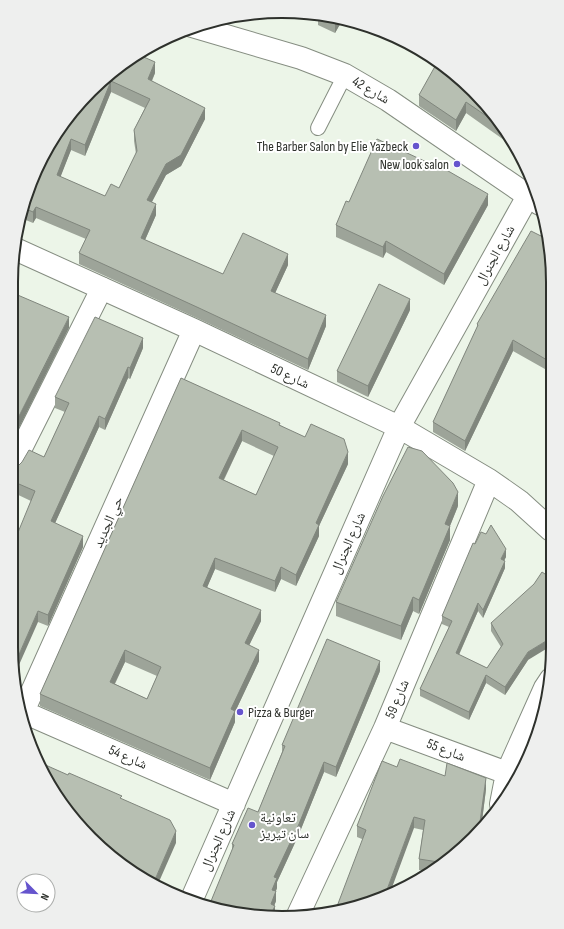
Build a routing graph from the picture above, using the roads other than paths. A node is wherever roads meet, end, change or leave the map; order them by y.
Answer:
1 (210, 28) edge
2 (345, 75) junction
3 (318, 128) dead end
4 (531, 194) edge
5 (532, 199) edge
6 (20, 251) edge
7 (102, 288) junction
8 (194, 330) junction
9 (399, 427) junction
10 (18, 455) edge
11 (489, 480) junction
12 (546, 525) edge
13 (542, 696) edge
14 (25, 706) edge
15 (27, 714) edge
16 (385, 728) junction
17 (507, 773) junction
18 (503, 792) edge
19 (234, 804) junction
20 (193, 896) edge
21 (300, 910) edge

1 - 2 street, شارع 42
2 - 3 lane
2 - 4 street, شارع 42
5 - 9 street, شارع الجنرال
6 - 7 street, شارع 50
7 - 8 street, شارع 50
7 - 10 street
8 - 9 street, شارع 50
8 - 14 street, حي الجديد
9 - 11 street, شارع 50
9 - 19 street, شارع الجنرال
11 - 12 street, شارع 50
11 - 16 street, شارع 59
13 - 17 street
15 - 19 street, شارع 54
16 - 17 street, شارع 55
16 - 21 street, شارع 59
17 - 18 street
19 - 20 street, شارع الجنرال

